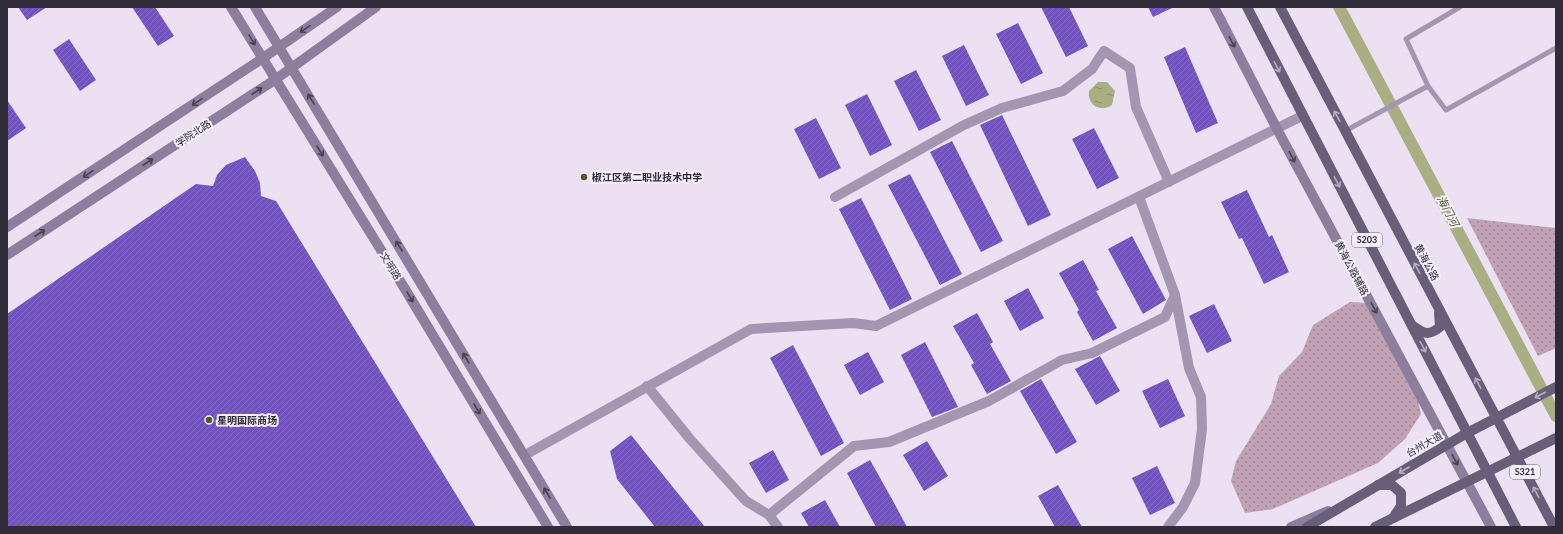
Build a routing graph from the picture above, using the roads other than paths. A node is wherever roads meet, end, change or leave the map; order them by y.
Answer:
1 (231, 7) edge
2 (255, 7) edge
3 (336, 7) edge
4 (376, 7) edge
5 (1214, 7) edge
6 (1247, 7) edge
7 (1280, 7) edge
8 (1460, 7) edge
9 (279, 46) junction
10 (1556, 48) edge
11 (263, 58) junction
12 (292, 67) junction
13 (276, 79) junction
14 (1428, 86) junction
15 (1302, 116) junction
16 (1277, 129) junction
17 (1345, 130) junction
18 (1169, 182) junction
19 (835, 197) dead end
20 (1139, 197) junction
21 (7, 227) edge
22 (7, 255) edge
23 (1174, 295) junction
24 (1439, 311) junction
25 (1411, 325) junction
26 (647, 386) junction
27 (1556, 387) edge
28 (1496, 418) junction
29 (1467, 433) junction
30 (1551, 440) edge
31 (1447, 445) junction
32 (524, 455) junction
33 (1518, 457) junction
34 (1487, 473) junction
35 (1467, 482) junction
36 (1378, 485) junction
37 (1353, 499) junction
38 (769, 515) junction
39 (1393, 518) junction
40 (548, 527) edge
41 (567, 527) edge
42 (778, 527) edge
43 (1168, 527) edge
44 (1291, 527) edge
45 (1307, 527) edge
46 (1375, 527) edge
47 (1491, 527) edge
48 (1516, 527) edge
49 (1554, 527) edge

1 -> 11 main road, 文明路
2 - 9 main road, 文明路
3 -> 9 main road
4 - 12 main road, 学院北路
5 -> 16 main road, 黄海公路辅路
6 -> 15 main road, S203
17 -> 7 main road, 黄海公路 / S203
8 - 14 lane
9 - 11 main road
9 - 12 main road, 文明路
10 - 14 lane
11 - 13 main road, 文明路
11 -> 21 main road
12 - 13 main road, 学院北路
32 -> 12 main road, 文明路
22 -> 13 main road, 学院北路
13 -> 40 main road, 文明路
14 - 17 lane
15 - 16 street
15 -> 25 main road, S203
16 - 18 street
16 -> 31 main road, 黄海公路辅路
24 -> 17 main road, 黄海公路 / S203
18 - 19 street
18 - 20 street
20 - 23 street
20 - 26 street
23 - 38 street
23 - 43 street
24 - 25 main road
28 -> 24 main road, 黄海公路 / S203
25 -> 29 main road, S203
26 - 32 street
26 - 38 street
27 -> 28 main road, 台州大道
28 - 29 main road, 台州大道
28 - 33 main road, 黄海公路 / S321
29 - 31 main road, 台州大道
29 - 34 main road, S203
30 - 33 main road
31 -> 35 main road, 黄海公路辅路
31 -> 36 main road, 台州大道
41 -> 32 main road, 文明路
33 - 34 main road
49 -> 33 main road, 黄海公路 / S321
34 - 35 main road
34 - 48 main road
35 - 39 main road
35 - 47 main road, 黄海公路辅路
36 - 37 main road, 台州大道
36 - 39 main road
37 - 44 main road
37 - 45 main road, 台州大道
38 - 42 street
39 - 46 main road

